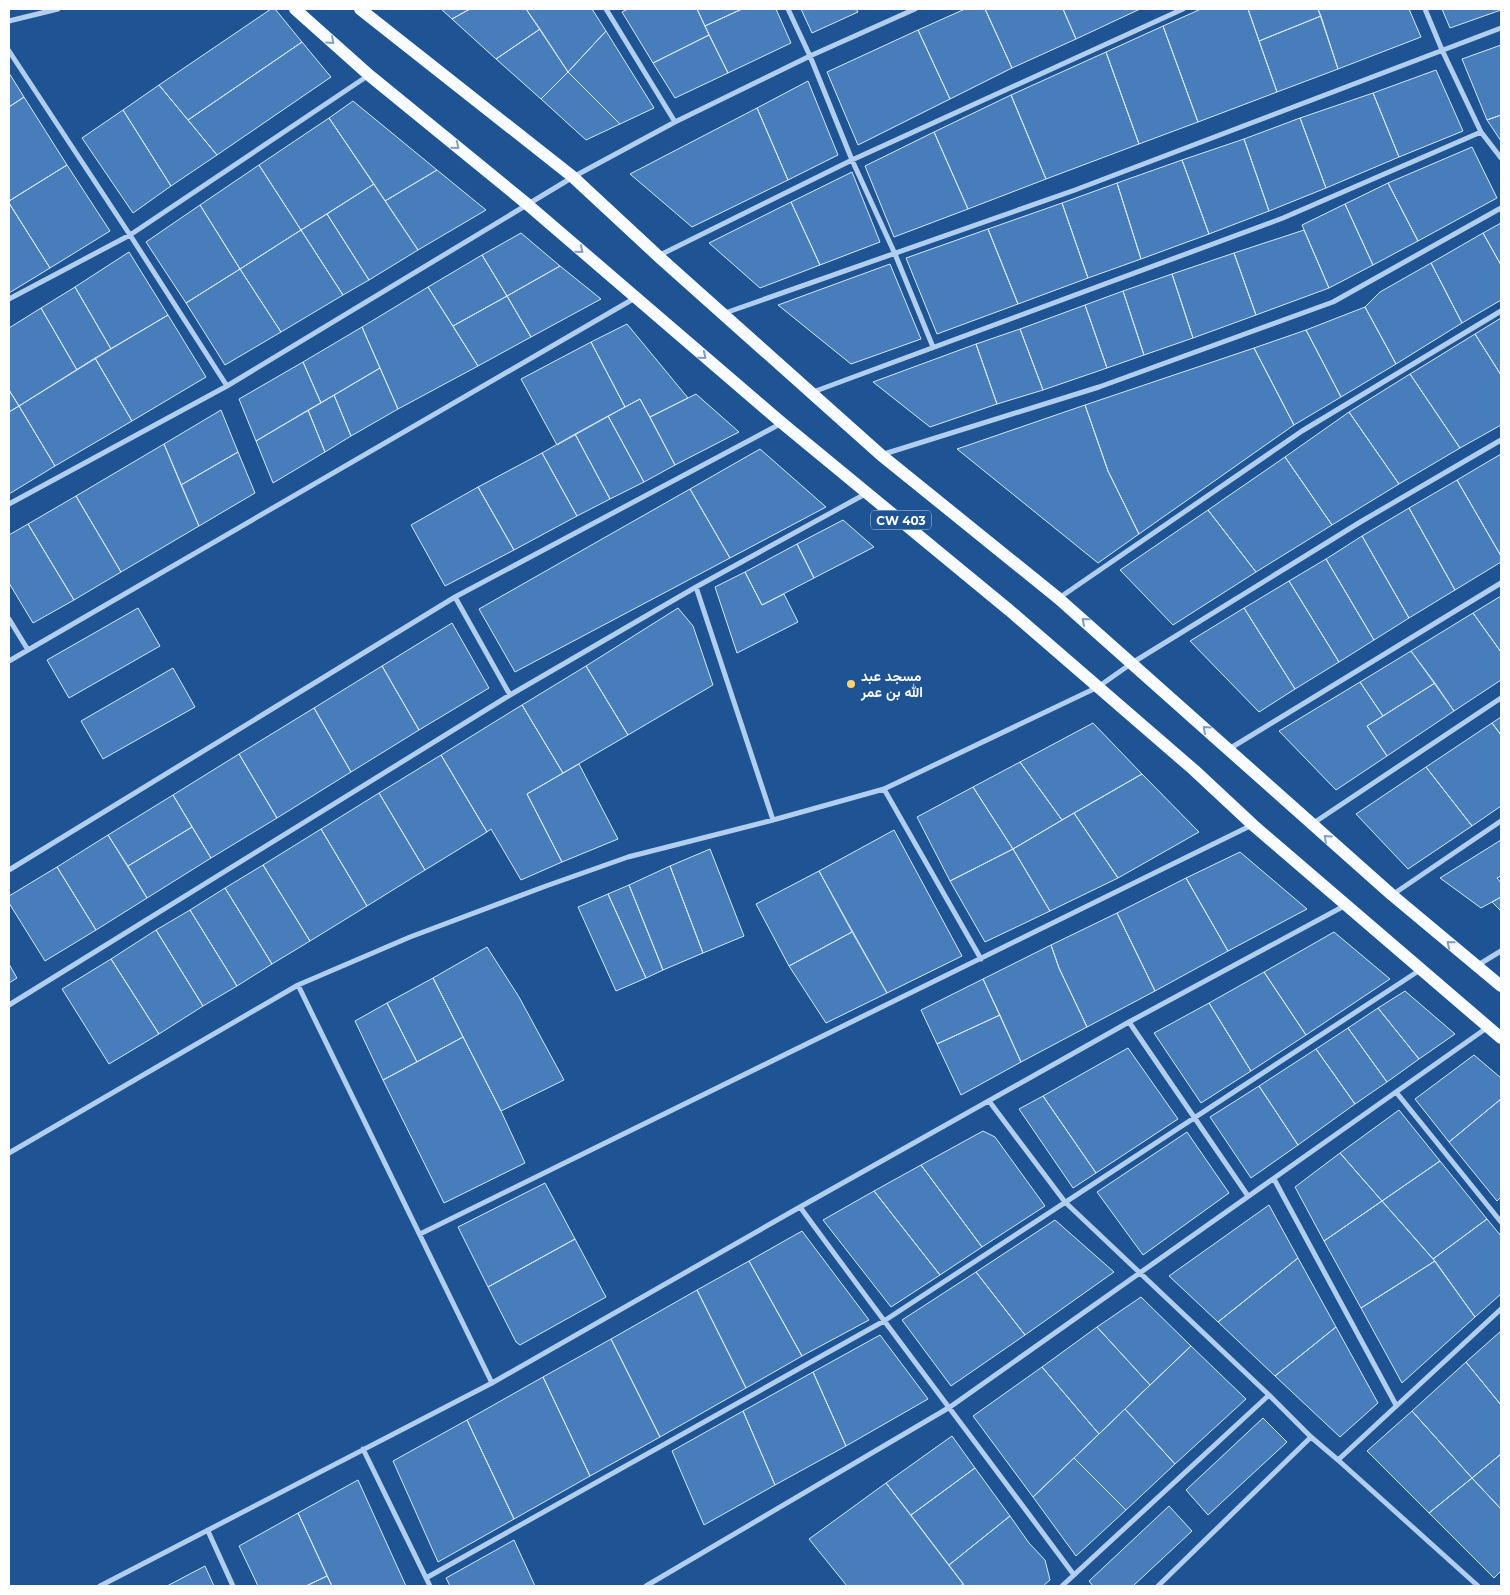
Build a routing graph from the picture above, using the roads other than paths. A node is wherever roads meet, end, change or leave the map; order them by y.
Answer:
1 (58, 9) edge
2 (295, 9) edge
3 (360, 9) edge
4 (606, 9) edge
5 (788, 9) edge
6 (916, 9) edge
7 (1183, 9) edge
8 (1425, 9) edge
9 (9, 21) edge
10 (1501, 28) edge
11 (1442, 50) junction
12 (9, 51) edge
13 (810, 56) junction
14 (369, 75) junction
15 (675, 122) junction
16 (1480, 132) junction
17 (1501, 158) edge
18 (852, 160) junction
19 (573, 177) junction
20 (527, 204) junction
21 (1501, 208) edge
22 (130, 235) junction
23 (895, 254) junction
24 (658, 256) junction
25 (635, 298) junction
26 (9, 299) edge
27 (1501, 311) edge
28 (724, 313) junction
29 (934, 347) junction
30 (227, 386) junction
31 (812, 392) junction
32 (782, 423) junction
33 (1501, 440) edge
34 (881, 455) junction
35 (868, 493) junction
36 (9, 504) edge
37 (1501, 582) edge
38 (696, 587) junction
39 (455, 597) junction
40 (1058, 598) junction
41 (9, 619) edge
42 (28, 650) junction
43 (9, 661) edge
44 (1132, 663) junction
45 (1098, 687) junction
46 (510, 695) junction
47 (1501, 698) edge
48 (1228, 749) junction
49 (884, 789) junction
50 (773, 820) junction
51 (1501, 821) edge
52 (1312, 824) junction
53 (1253, 825) junction
54 (9, 870) edge
55 (1392, 895) junction
56 (1347, 905) junction
57 (1501, 951) edge
58 (981, 959) junction
59 (1477, 965) junction
60 (1420, 970) junction
61 (298, 985) junction
62 (1501, 986) edge
63 (9, 1005) edge
64 (1130, 1022) junction
65 (1488, 1026) junction
66 (1501, 1038) edge
67 (1396, 1092) junction
68 (989, 1102) junction
69 (1194, 1117) junction
70 (10, 1150) edge
71 (1274, 1178) junction
72 (1248, 1196) junction
73 (1065, 1202) junction
74 (800, 1207) junction
75 (1501, 1222) edge
76 (420, 1234) junction
77 (1140, 1274) junction
78 (1501, 1309) edge
79 (884, 1321) junction
80 (492, 1383) junction
81 (1269, 1395) junction
82 (1396, 1405) junction
83 (950, 1407) junction
84 (1311, 1438) junction
85 (363, 1449) junction
86 (1338, 1460) junction
87 (208, 1531) junction
88 (1074, 1575) junction
89 (426, 1578) junction
90 (100, 1586) edge
91 (232, 1586) edge
92 (430, 1586) edge
93 (646, 1586) edge
94 (1062, 1586) edge
95 (1158, 1586) edge
96 (1478, 1586) edge

1 - 9 street
2 -> 14 main road, CW 403
3 - 19 main road, CW 403
4 - 15 street
5 - 13 street
6 - 13 street
7 - 18 street
8 - 11 street
10 - 11 street
11 - 16 street
11 - 23 street
12 - 22 street
13 - 15 street
13 - 18 street
14 -> 20 main road, CW 403
14 - 22 street
15 - 19 street
16 - 17 street
16 - 29 street
18 - 23 street
18 - 24 street
19 - 20 street
19 - 24 main road, CW 403
20 -> 25 main road, CW 403
20 - 30 street
21 - 34 street
22 - 26 street
22 - 30 street
23 - 28 street
23 - 29 street
24 - 28 main road, CW 403
25 -> 32 main road, CW 403
25 - 42 street
27 - 40 street
28 - 31 main road, CW 403
29 - 31 street
30 - 36 street
31 - 34 main road, CW 403
32 - 35 main road, CW 403
32 - 39 street
33 - 44 street
34 - 40 main road, CW 403
35 - 38 street
35 - 45 main road, CW 403
37 - 48 street
38 - 46 street
38 - 50 street
39 - 46 street
39 - 54 street
44 -> 40 main road, CW 403
41 - 42 street
42 - 43 street
44 - 45 street
48 -> 44 main road, CW 403
45 - 49 street
45 - 53 main road, CW 403
46 - 63 street
47 - 52 street
48 - 52 main road, CW 403
49 - 50 street
49 - 58 street
50 - 61 street
51 - 55 street
55 -> 52 main road, CW 403
53 - 56 main road, CW 403
53 - 58 street
59 -> 55 main road, CW 403
56 - 60 main road, CW 403
56 - 64 street
57 - 59 street
58 - 76 street
59 - 62 main road, CW 403
60 - 65 main road, CW 403
60 - 69 street
61 - 70 street
61 - 76 street
64 - 68 street
64 - 69 street
65 - 66 main road, CW 403
65 - 67 street
67 - 71 street
67 - 75 street
68 - 73 street
68 - 74 street
69 - 72 street
69 - 73 street
71 - 72 street
71 - 82 street
72 - 77 street
73 - 77 street
73 - 79 street
74 - 79 street
74 - 80 street
76 - 80 street
77 - 81 street
77 - 83 street
78 - 82 street
79 - 83 street
79 - 89 street
80 - 85 street
81 - 84 street
81 - 88 street
82 - 86 street
83 - 88 street
83 - 93 street
84 - 86 street
84 - 95 street
85 - 87 street
85 - 89 street
86 - 96 street
87 - 90 street
87 - 91 street
88 - 94 street
89 - 92 street

